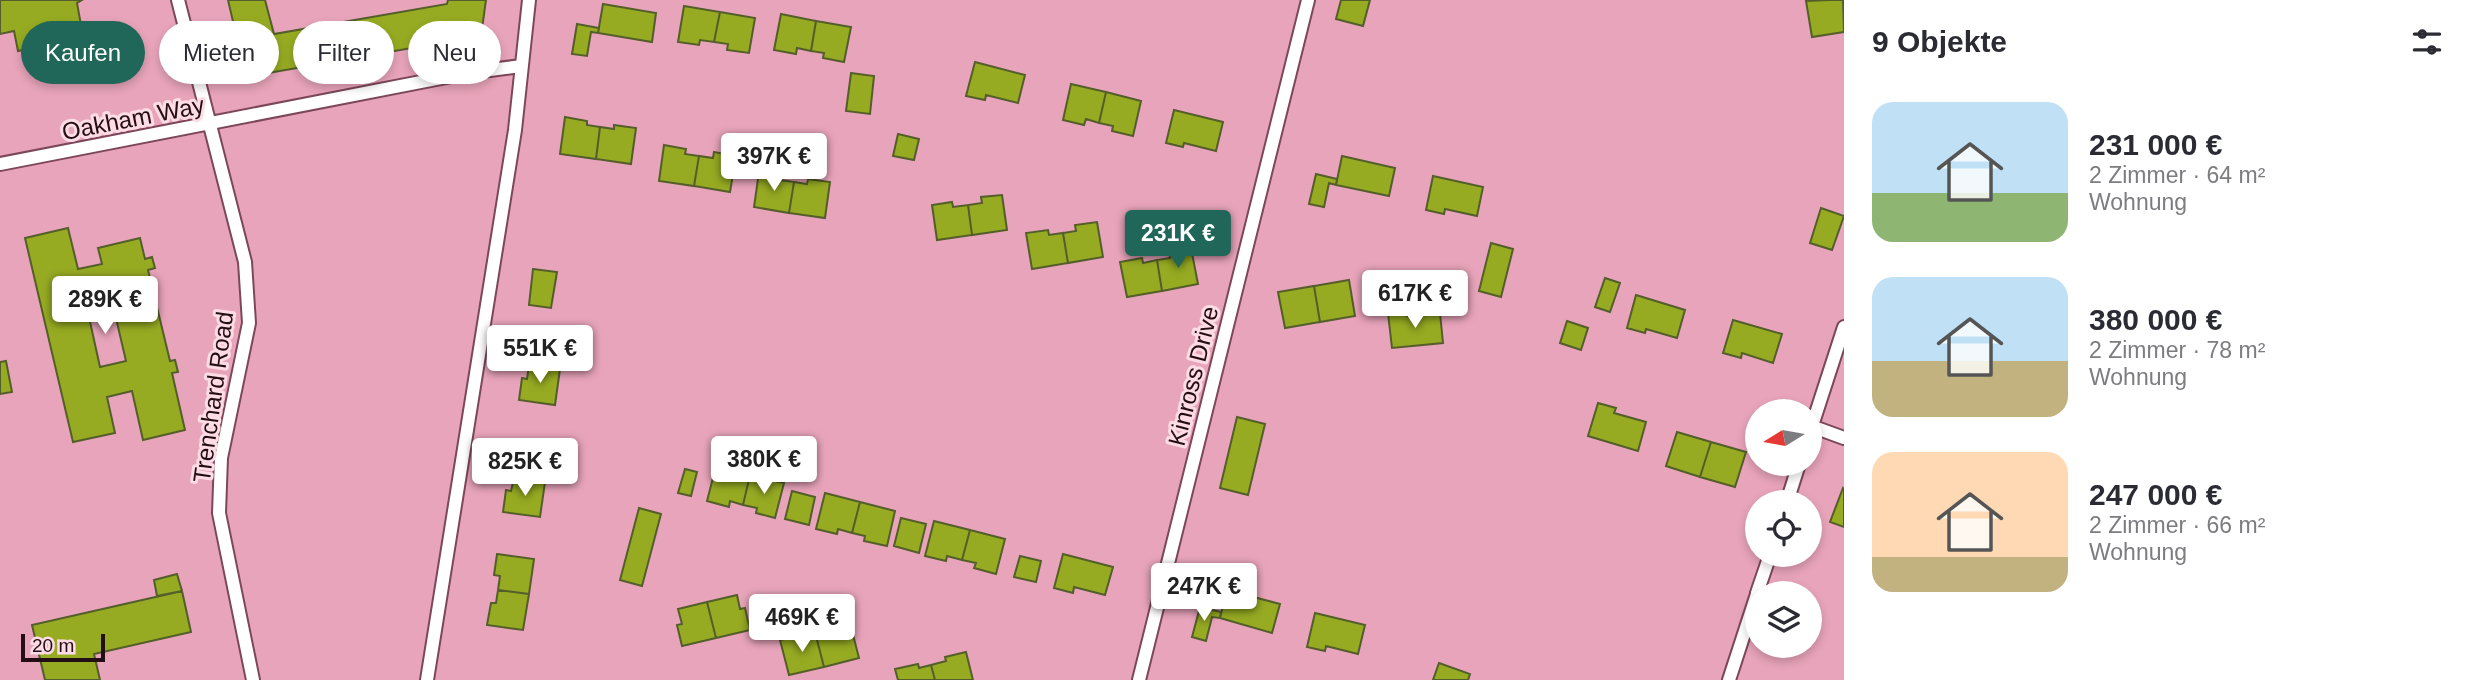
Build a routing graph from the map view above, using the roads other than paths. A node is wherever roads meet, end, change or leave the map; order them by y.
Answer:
1 (178, 0) edge
2 (529, 0) edge
3 (1308, 0) edge
4 (521, 66) junction
5 (211, 124) junction
6 (0, 164) edge
7 (1844, 327) edge
8 (1820, 399) edge
9 (1822, 432) edge
10 (1844, 438) edge
11 (1745, 631) edge
12 (253, 680) edge
13 (427, 680) edge
14 (1139, 680) edge
15 (1729, 680) edge

1 - 5 lane, Trenchard Road
2 - 4 lane
3 - 14 lane, Kinross Drive
4 - 5 lane, Oakham Way
4 - 13 lane
5 - 6 lane, Oakham Way
5 - 12 lane, Trenchard Road
7 - 8 lane
9 - 10 lane
11 - 15 lane

